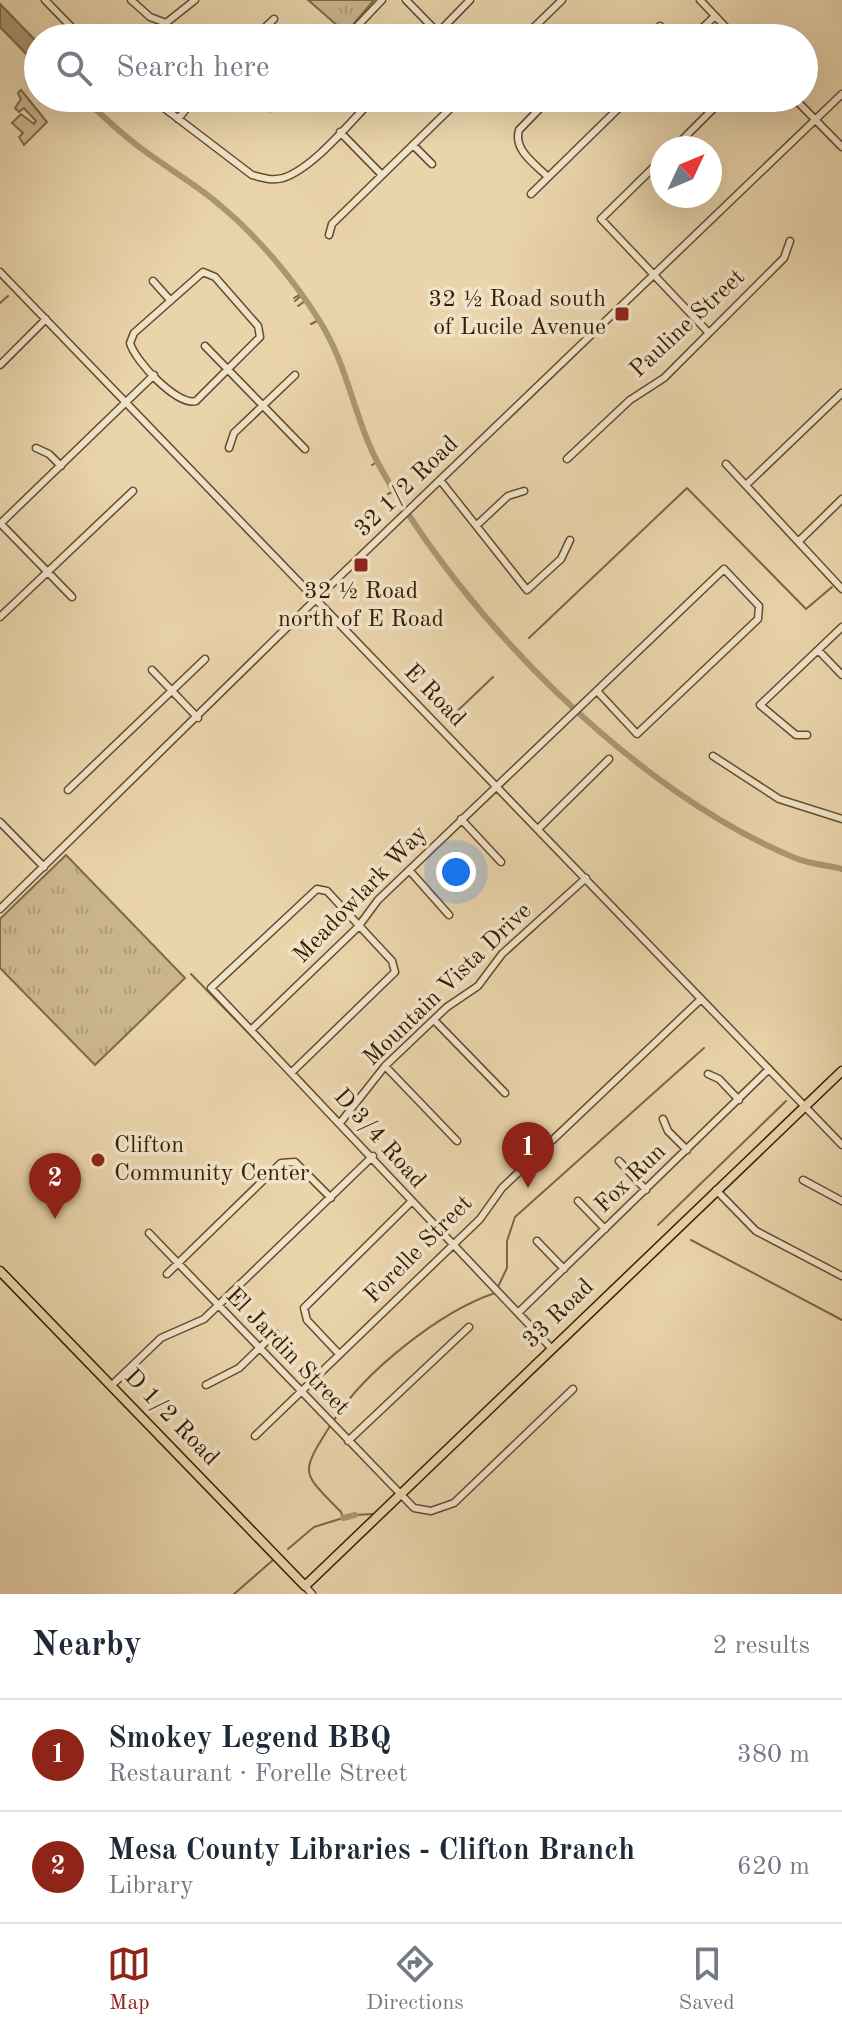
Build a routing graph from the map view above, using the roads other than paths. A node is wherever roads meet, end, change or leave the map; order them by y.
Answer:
1 (45, 0) edge
2 (131, 0) edge
3 (195, 0) edge
4 (382, 0) edge
5 (406, 0) edge
6 (470, 0) edge
7 (562, 0) edge
8 (700, 0) edge
9 (715, 16) junction
10 (274, 19) dead end
11 (68, 24) edge
12 (269, 24) edge
13 (359, 24) edge
14 (427, 24) edge
15 (449, 24) edge
16 (537, 24) edge
17 (707, 24) edge
18 (723, 24) edge
19 (842, 94) edge
20 (169, 112) edge
21 (184, 112) edge
22 (360, 112) edge
23 (447, 112) edge
24 (536, 112) edge
25 (615, 112) edge
26 (710, 112) edge
27 (808, 112) edge
28 (178, 119) junction
29 (815, 119) junction
30 (340, 132) junction
31 (686, 136) edge
32 (413, 145) junction
33 (842, 147) edge
34 (432, 164) dead end
35 (650, 171) edge
36 (382, 175) junction
37 (548, 177) junction
38 (531, 194) dead end
39 (329, 235) dead end
40 (790, 241) dead end
41 (0, 272) edge
42 (652, 275) junction
43 (153, 281) dead end
44 (170, 300) junction
45 (46, 319) junction
46 (708, 332) junction
47 (205, 346) dead end
48 (0, 365) edge
49 (228, 369) junction
50 (154, 375) junction
51 (295, 375) dead end
52 (842, 393) edge
53 (126, 403) junction
54 (263, 406) junction
55 (36, 448) dead end
56 (229, 448) dead end
57 (305, 449) dead end
58 (567, 459) dead end
59 (726, 464) dead end
60 (61, 466) junction
61 (440, 480) junction
62 (746, 485) junction
63 (133, 491) dead end
64 (524, 491) dead end
65 (842, 499) edge
66 (0, 524) edge
67 (477, 525) junction
68 (570, 540) dead end
69 (799, 541) junction
70 (48, 571) junction
71 (842, 589) edge
72 (72, 597) dead end
73 (316, 599) junction
74 (0, 617) edge
75 (842, 627) edge
76 (818, 650) junction
77 (205, 659) dead end
78 (152, 670) dead end
79 (842, 675) edge
80 (172, 691) junction
81 (597, 691) junction
82 (198, 718) junction
83 (807, 735) dead end
84 (713, 756) dead end
85 (609, 759) dead end
86 (497, 786) junction
87 (68, 790) dead end
88 (461, 819) junction
89 (842, 819) edge
90 (0, 822) edge
91 (538, 829) junction
92 (501, 862) dead end
93 (44, 867) junction
94 (409, 870) junction
95 (586, 878) junction
96 (0, 909) edge
97 (449, 915) dead end
98 (358, 927) junction
99 (700, 1000) junction
100 (434, 1020) junction
101 (251, 1030) junction
102 (385, 1066) junction
103 (769, 1069) junction
104 (292, 1072) junction
105 (708, 1074) dead end
106 (841, 1075) edge
107 (505, 1093) dead end
108 (739, 1100) junction
109 (805, 1106) junction
110 (663, 1119) dead end
111 (340, 1123) junction
112 (457, 1141) dead end
113 (842, 1145) edge
114 (687, 1150) junction
115 (373, 1156) junction
116 (619, 1161) dead end
117 (803, 1180) dead end
118 (646, 1190) junction
119 (716, 1190) junction
120 (331, 1198) junction
121 (578, 1201) dead end
122 (842, 1201) edge
123 (411, 1202) junction
124 (605, 1229) junction
125 (149, 1233) dead end
126 (537, 1241) dead end
127 (453, 1244) junction
128 (177, 1263) junction
129 (564, 1269) junction
130 (0, 1271) edge
131 (167, 1274) dead end
132 (842, 1276) edge
133 (218, 1306) junction
134 (518, 1313) junction
135 (469, 1327) dead end
136 (275, 1333) dead end
137 (259, 1349) junction
138 (552, 1349) junction
139 (339, 1354) junction
140 (206, 1385) dead end
141 (111, 1386) junction
142 (573, 1389) dead end
143 (300, 1392) junction
144 (255, 1436) dead end
145 (348, 1441) junction
146 (400, 1495) junction
147 (305, 1586) junction
148 (312, 1594) edge

1 - 11 street
2 - 3 street
4 - 13 street
5 - 14 street
6 - 15 street
7 - 16 street
8 - 9 street
9 - 17 street
9 - 18 street
10 - 12 street
19 - 29 street, 32 1/2 Road
20 - 28 street
21 - 28 street
22 - 30 street
23 - 32 street
24 - 37 street
25 - 37 street
26 - 31 street
27 - 29 street
28 - 30 street
29 - 33 street
29 - 42 street, 32 1/2 Road
30 - 36 street
32 - 34 street
32 - 36 street
35 - 42 street
36 - 39 street
37 - 38 street
40 - 46 street, Pauline Street
41 - 45 street, E Road
42 - 46 street
42 - 61 street, 32 1/2 Road
43 - 44 street
44 - 49 street
44 - 50 street
45 - 48 street
45 - 53 street, E Road
46 - 58 street, Pauline Street
47 - 49 street
49 - 50 street
49 - 54 street
50 - 53 street
51 - 54 street
52 - 62 street
53 - 60 street
53 - 73 street, E Road
54 - 56 street
54 - 57 street
55 - 60 street
59 - 62 street
60 - 66 street
61 - 67 street
61 - 73 street, 32 1/2 Road
62 - 69 street
63 - 70 street
64 - 67 street
65 - 69 street
66 - 70 street
67 - 68 street
69 - 71 street
70 - 72 street
70 - 74 street
73 - 82 street, 32 1/2 Road
73 - 86 street, E Road
75 - 76 street
76 - 79 street
76 - 83 street
77 - 80 street
78 - 80 street
80 - 82 street
80 - 87 street
81 - 81 street, Meadowlark Way
81 - 86 street, Meadowlark Way
82 - 93 street, 32 1/2 Road
84 - 89 street
85 - 91 street
86 - 88 street, Meadowlark Way
86 - 91 street, E Road
88 - 92 street
88 - 94 street, Meadowlark Way
90 - 93 street
91 - 95 street, E Road
93 - 96 street, 32 1/2 Road
94 - 97 street
94 - 98 street, Meadowlark Way
95 - 99 street, E Road
95 - 100 street, Mountain Vista Drive
98 - 101 street, Meadowlark Way
98 - 101 street, D 3/4 Road
98 - 104 street
99 - 103 street, E Road
99 - 127 street, Forelle Street
100 - 102 street, Mountain Vista Drive
100 - 107 street
101 - 104 street, D 3/4 Road
102 - 111 street, Mountain Vista Drive
102 - 112 street
103 - 108 street, Fox Run
103 - 109 street, E Road
104 - 111 street, D 3/4 Road
105 - 108 street
106 - 109 main road, 33 Road
108 - 114 street, Fox Run
109 - 113 street, E Road
109 - 119 main road, 33 Road
110 - 114 street
111 - 115 street, D 3/4 Road
114 - 118 street, Fox Run
115 - 120 street
115 - 123 street, D 3/4 Road
116 - 118 street
117 - 122 street
118 - 124 street, Fox Run
119 - 132 street
119 - 138 main road, 33 Road
120 - 128 street
120 - 133 street
121 - 124 street
123 - 127 street, D 3/4 Road
123 - 139 street
124 - 129 street, Fox Run
125 - 128 street, El Jardin Street
126 - 129 street
127 - 134 street, D 3/4 Road
127 - 139 street, Forelle Street
128 - 131 street
128 - 133 street, El Jardin Street
129 - 134 street, Fox Run
130 - 141 main road, D 1/2 Road
133 - 137 street, El Jardin Street
133 - 141 street
134 - 138 street, D 3/4 Road
135 - 145 street
136 - 137 street
137 - 140 street
137 - 143 street, El Jardin Street
138 - 146 main road, 33 Road
139 - 143 street, Forelle Street
141 - 147 main road, D 1/2 Road
142 - 146 street
143 - 144 street, Forelle Street
143 - 145 street, El Jardin Street
145 - 146 street, El Jardin Street
146 - 147 main road, 33 Road
147 - 148 street, D 1/2 Road

